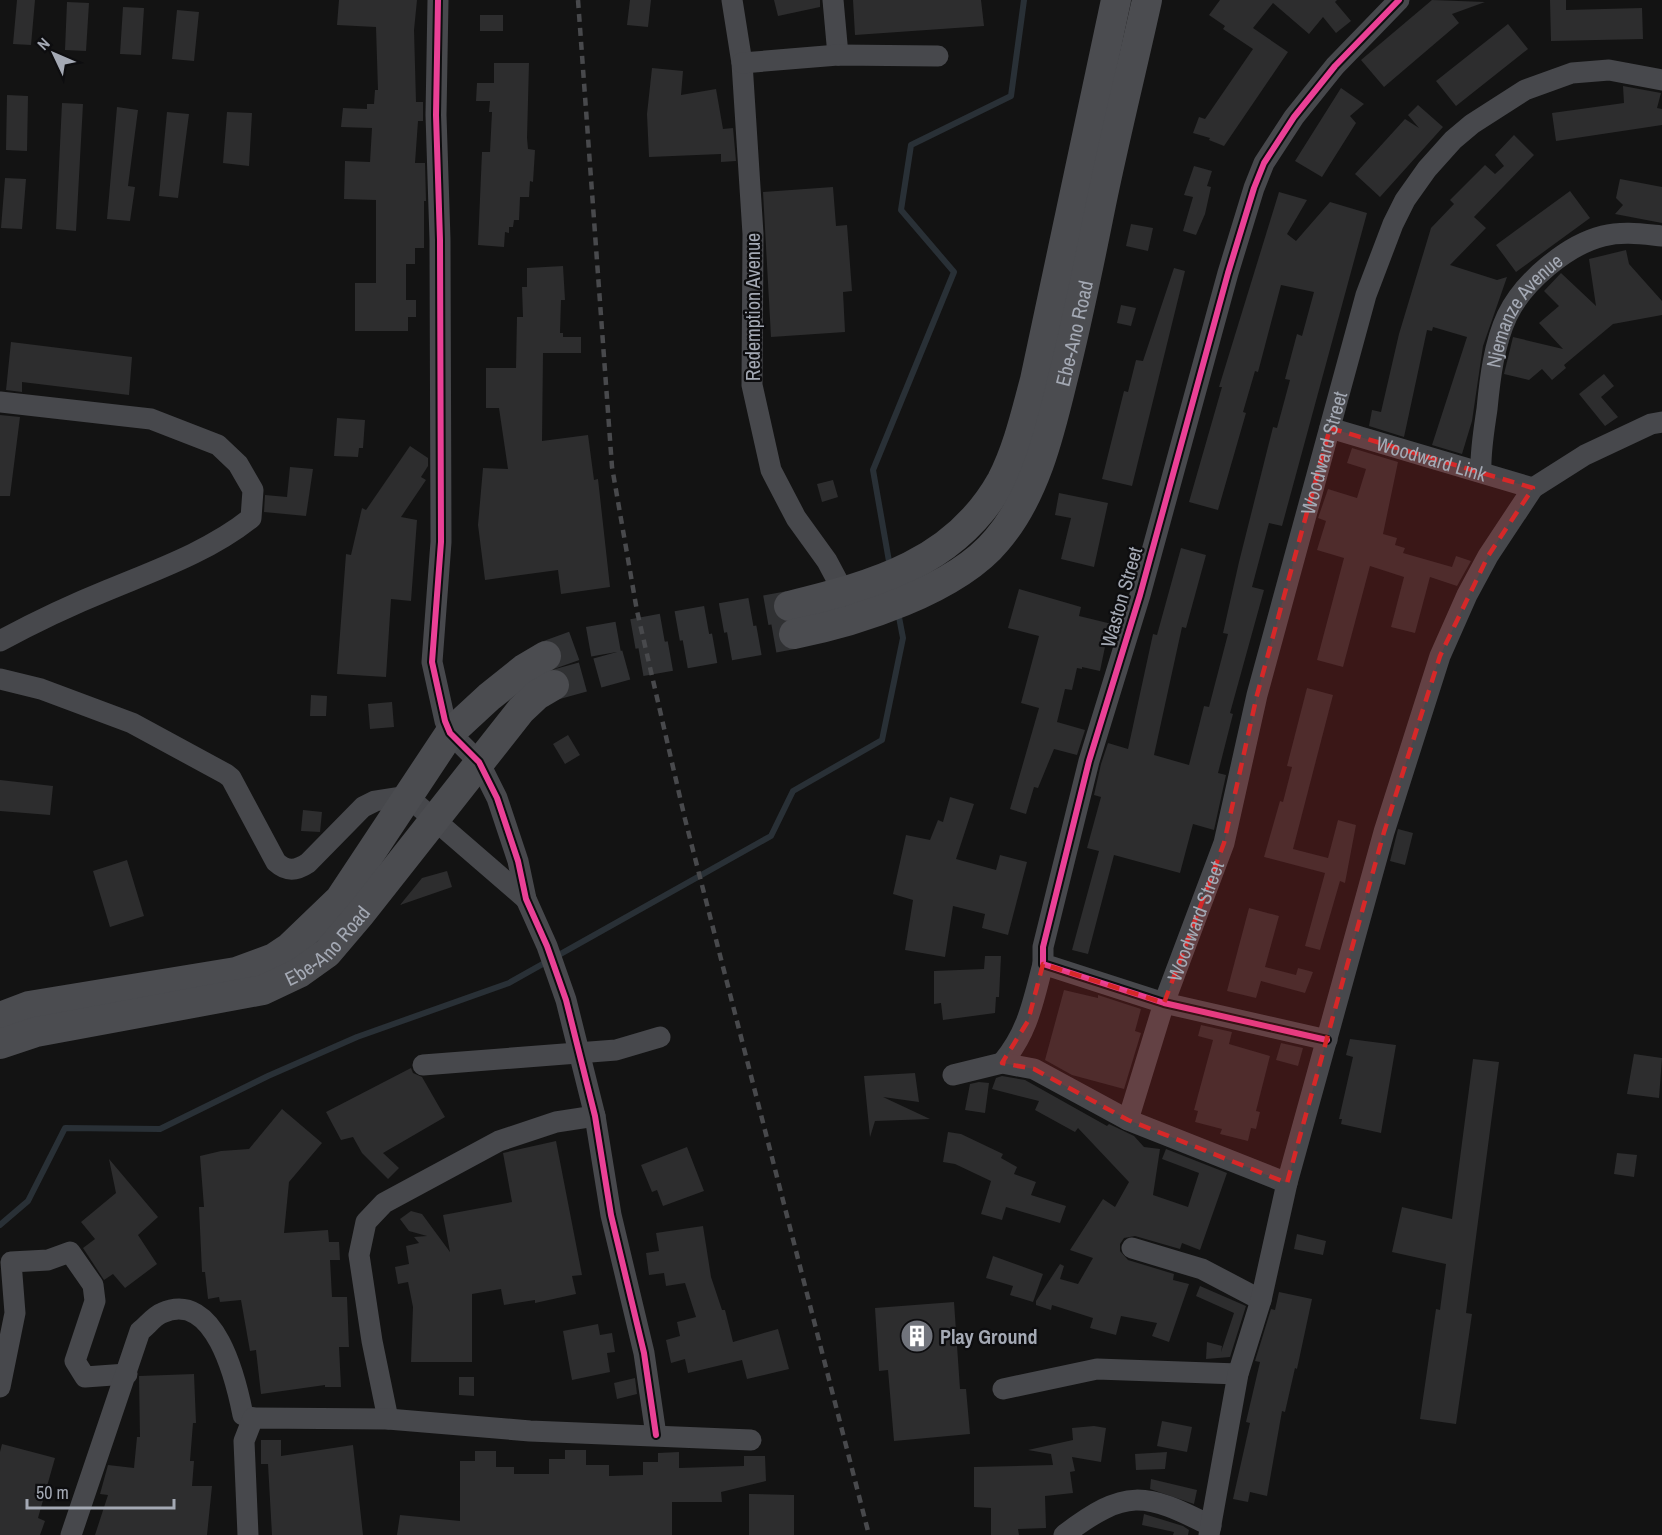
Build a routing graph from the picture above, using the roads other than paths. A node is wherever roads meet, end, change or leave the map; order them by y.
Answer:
1 (438, 0) edge
2 (732, 0) edge
3 (833, 0) edge
4 (1116, 0) edge
5 (1147, 0) edge
6 (1399, 0) edge
7 (838, 55) junction
8 (938, 56) dead end
9 (742, 63) junction
10 (1662, 80) edge
11 (1662, 236) edge
12 (0, 402) edge
13 (1662, 422) edge
14 (1330, 428) junction
15 (1481, 472) junction
16 (1533, 488) junction
17 (892, 591) junction
18 (844, 593) junction
19 (0, 642) edge
20 (546, 656) tunnel mouth
21 (0, 678) edge
22 (554, 685) tunnel mouth
23 (450, 733) junction
24 (479, 762) junction
25 (407, 796) junction
26 (434, 820) junction
27 (526, 899) junction
28 (1042, 964) junction
29 (1164, 1003) junction
30 (0, 1017) edge
31 (660, 1036) dead end
32 (1327, 1040) junction
33 (0, 1044) edge
34 (578, 1053) junction
35 (1002, 1063) junction
36 (423, 1065) dead end
37 (953, 1075) dead end
38 (595, 1116) junction
39 (1128, 1120) junction
40 (1287, 1183) junction
41 (1132, 1248) dead end
42 (1262, 1300) junction
43 (127, 1374) junction
44 (1238, 1374) junction
45 (0, 1387) edge
46 (1004, 1389) dead end
47 (253, 1419) junction
48 (388, 1419) junction
49 (656, 1435) junction
50 (751, 1440) dead end
51 (1210, 1530) edge
52 (71, 1535) edge
53 (248, 1535) edge
54 (1064, 1535) edge

1 - 23 street
2 - 9 street, Redemption Avenue
3 - 7 street
4 - 17 main road, Ebe-Ano Road
5 - 17 main road, Ebe-Ano Road
6 - 28 street, Waston Street
7 - 8 street
7 - 9 street
9 - 18 street, Redemption Avenue
10 - 14 street, Woodward Street
11 - 15 street, Njemanze Avenue
12 - 19 street
13 - 16 street
14 - 15 street, Woodward Link
14 - 29 street, Woodward Street
15 - 16 street, Woodward Link
16 - 32 street
17 - 18 main road
17 - 18 main road
20 - 23 main road, Ebe-Ano Road
21 - 25 street
22 - 24 main road, Ebe-Ano Road
23 - 24 street
23 - 25 main road, Ebe-Ano Road
24 - 26 main road, Ebe-Ano Road
24 - 27 street
25 - 26 street
25 - 30 main road, Ebe-Ano Road
26 - 27 street
26 - 33 main road, Ebe-Ano Road
27 - 34 street
28 - 29 street
28 - 35 street, Waston Street
29 - 32 street
29 - 39 street, Woodward Street
31 - 34 street
32 - 40 street
34 - 36 street
34 - 38 street
35 - 37 street
35 - 39 street
38 - 48 street
38 - 49 street
39 - 40 street
40 - 42 street
41 - 42 street
42 - 44 street
43 - 45 street
43 - 47 street
43 - 52 street
44 - 46 street
44 - 51 street
47 - 48 street
47 - 53 street
48 - 49 street
49 - 50 street
51 - 54 street

